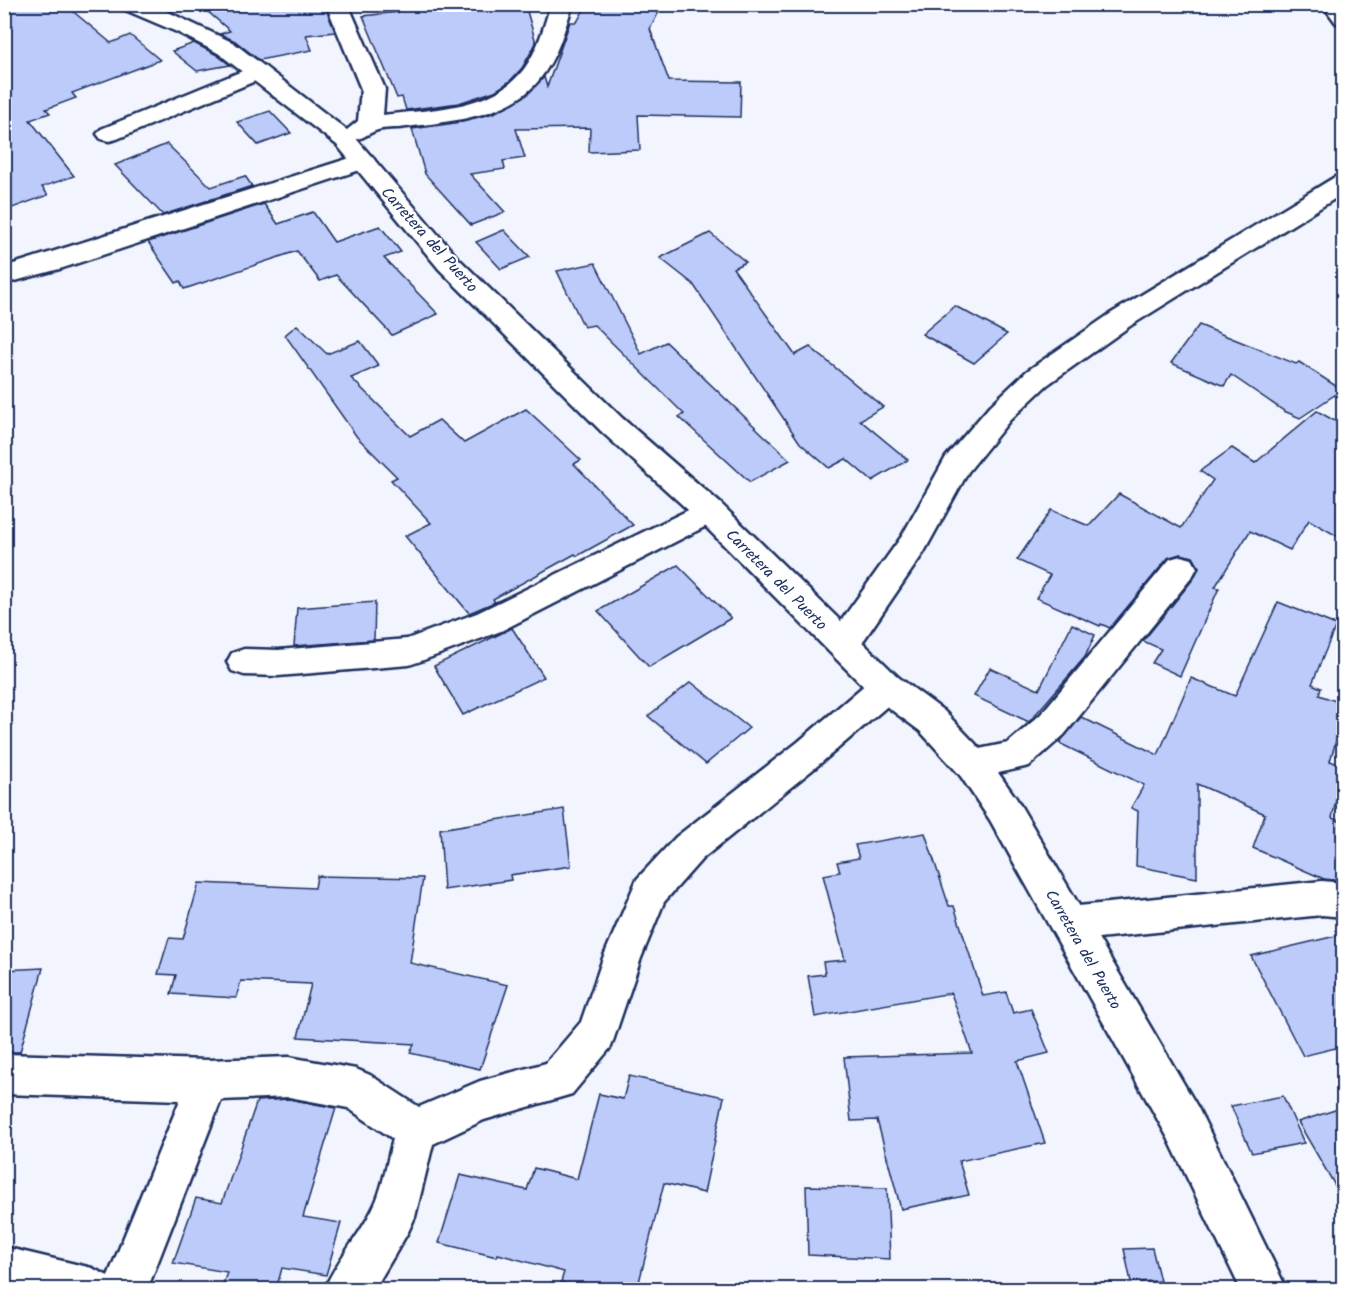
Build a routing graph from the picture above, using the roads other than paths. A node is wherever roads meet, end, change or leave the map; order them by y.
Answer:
1 (131, 4) edge
2 (338, 4) edge
3 (562, 4) edge
4 (1332, 4) edge
5 (1344, 18) edge
6 (257, 72) junction
7 (109, 134) dead end
8 (359, 142) junction
9 (1344, 182) edge
10 (4, 276) edge
11 (709, 511) junction
12 (1181, 568) dead end
13 (843, 644) junction
14 (244, 662) dead end
15 (886, 687) junction
16 (972, 764) junction
17 (1344, 900) edge
18 (1069, 924) junction
19 (4, 1074) edge
20 (208, 1080) junction
21 (416, 1130) junction
22 (4, 1269) edge
23 (92, 1290) edge
24 (125, 1290) edge
25 (346, 1290) edge
26 (1265, 1290) edge

1 - 6 street, Carretera del Puerto
2 - 8 street
3 - 8 street
4 - 5 street
6 - 7 street
6 - 8 street, Carretera del Puerto
8 - 10 street
8 - 11 street, Carretera del Puerto
9 - 13 street
11 - 13 street, Carretera del Puerto
11 - 14 street
12 - 16 street
13 - 15 street, Carretera del Puerto
15 - 16 street, Carretera del Puerto
15 - 21 street
16 - 18 street, Carretera del Puerto
17 - 18 street
18 - 26 street, Carretera del Puerto
19 - 20 street
20 - 21 street
20 - 24 street
21 - 25 street
22 - 23 street

